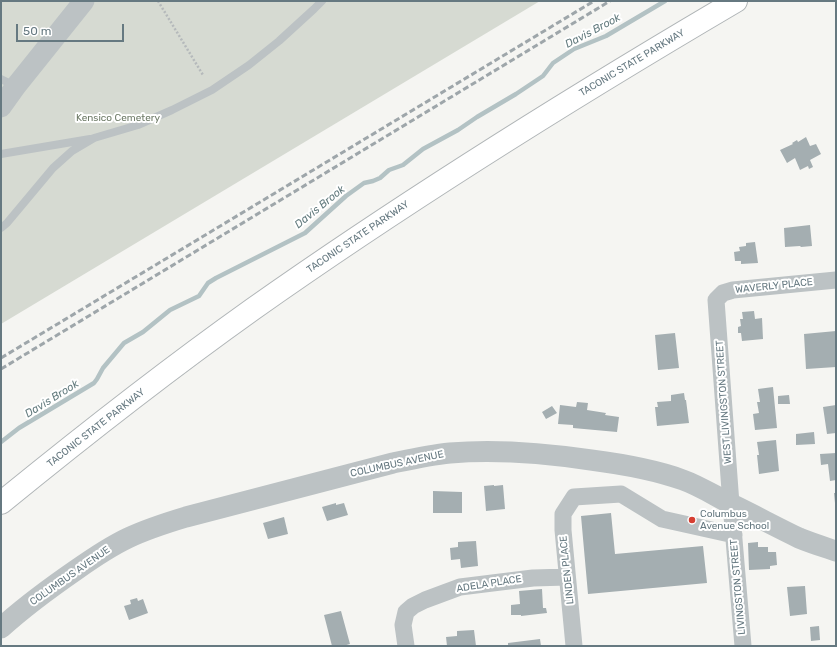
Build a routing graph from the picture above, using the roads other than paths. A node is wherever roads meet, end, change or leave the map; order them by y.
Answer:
1 (84, 1) edge
2 (322, 1) edge
3 (708, 1) edge
4 (736, 1) edge
5 (8, 83) edge
6 (1, 107) edge
7 (94, 138) junction
8 (1, 154) edge
9 (1, 228) edge
10 (836, 280) edge
11 (716, 300) joint
12 (1, 485) edge
13 (1, 503) edge
14 (731, 504) junction
15 (734, 535) junction
16 (836, 551) edge
17 (567, 578) junction
18 (1, 628) edge
19 (406, 646) edge
20 (574, 646) edge
21 (744, 646) edge

1 - 5 street
2 - 7 lane
3 - 12 highway, TACONIC STATE PARKWAY
4 - 13 highway, TACONIC STATE PARKWAY
5 - 6 street
7 - 8 lane
7 - 9 lane
10 - 11 street, WAVERLY PLACE
11 - 14 street, WEST LIVINGSTON STREET
14 - 15 street, LIVINGSTON STREET
14 - 16 street, COLUMBUS AVENUE
14 - 18 street, COLUMBUS AVENUE
15 - 17 street, LINDEN PLACE
15 - 21 street, LIVINGSTON STREET
17 - 19 street, ADELA PLACE
17 - 20 street, LINDEN PLACE

